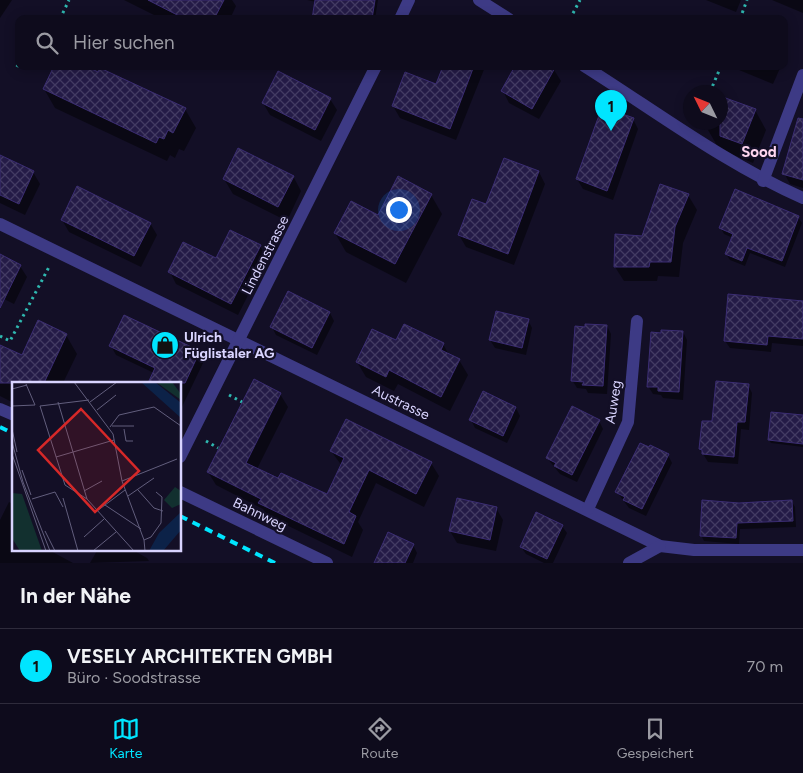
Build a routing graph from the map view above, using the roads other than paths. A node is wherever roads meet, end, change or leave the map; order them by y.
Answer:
1 (409, 0) edge
2 (479, 0) edge
3 (402, 15) edge
4 (503, 15) edge
5 (374, 70) edge
6 (590, 70) edge
7 (803, 75) edge
8 (763, 181) junction
9 (803, 198) edge
10 (0, 224) edge
11 (637, 322) dead end
12 (240, 340) junction
13 (0, 409) edge
14 (12, 414) edge
15 (181, 455) edge
16 (181, 492) edge
17 (588, 509) junction
18 (660, 546) junction
19 (803, 550) edge
20 (327, 563) edge
21 (629, 563) edge

1 - 3 street
2 - 4 street
5 - 12 street, Lindenstrasse
6 - 8 street
7 - 8 street
8 - 9 street
10 - 12 street, Austrasse
11 - 17 street, Auweg
12 - 15 street, Lindenstrasse
12 - 17 street, Austrasse
13 - 14 street
16 - 20 street, Bahnweg
17 - 18 street, Austrasse
18 - 19 street, Austrasse
18 - 21 street

